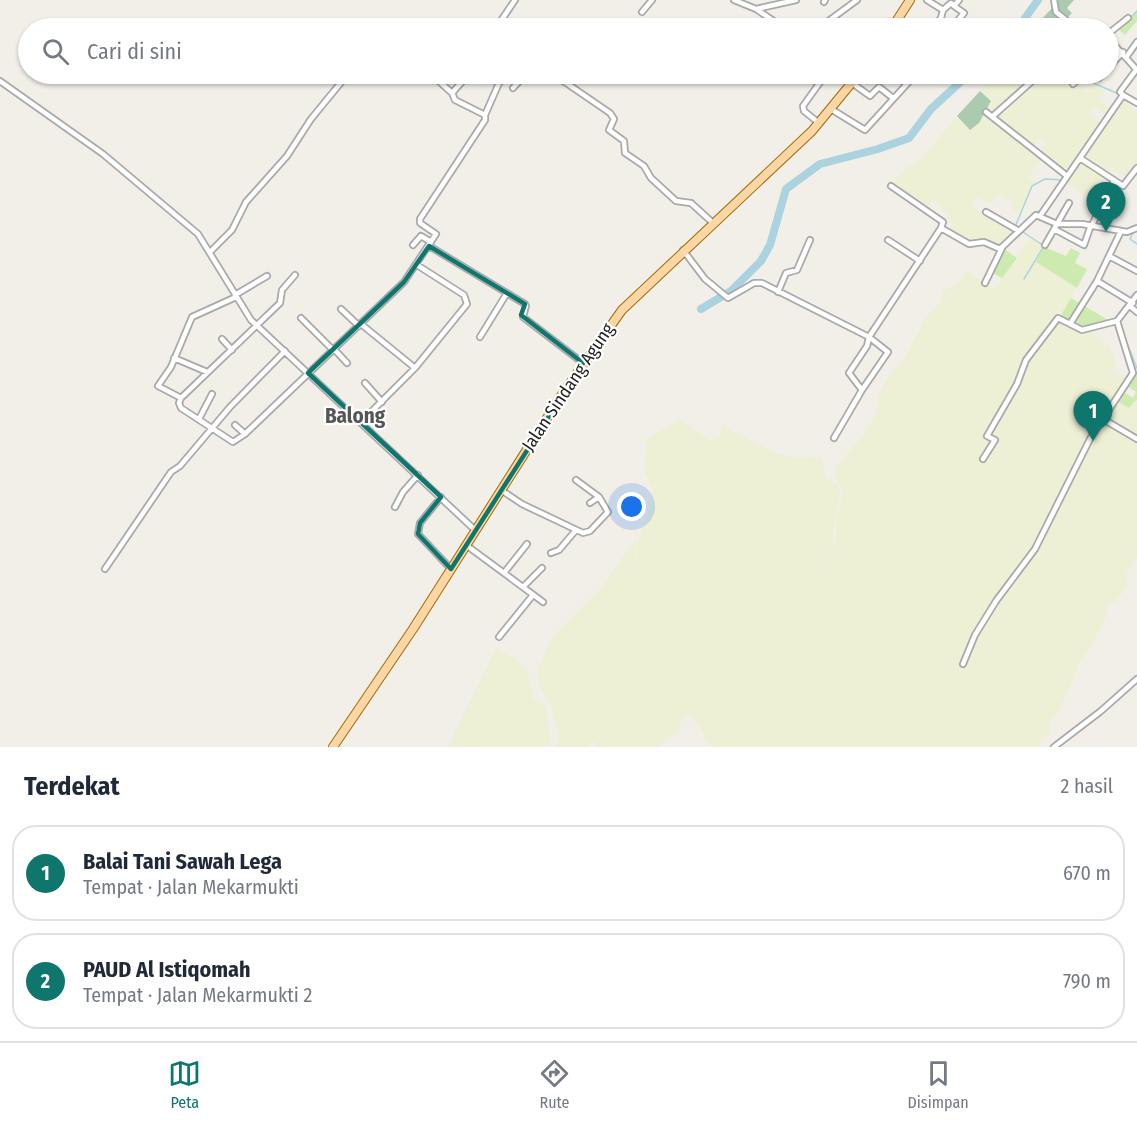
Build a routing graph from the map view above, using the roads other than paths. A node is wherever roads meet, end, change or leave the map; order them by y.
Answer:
1 (515, 0) edge
2 (652, 0) edge
3 (734, 0) edge
4 (796, 0) edge
5 (857, 0) edge
6 (910, 0) edge
7 (927, 0) edge
8 (959, 0) edge
9 (1054, 0) edge
10 (845, 3) edge
11 (954, 6) junction
12 (756, 9) junction
13 (943, 10) junction
14 (642, 12) dead end
15 (503, 18) edge
16 (769, 18) edge
17 (829, 18) edge
18 (898, 18) edge
19 (941, 18) edge
20 (960, 18) edge
21 (1064, 18) edge
22 (1128, 18) dead end
23 (1119, 26) edge
24 (1137, 43) edge
25 (1119, 47) edge
26 (1125, 54) junction
27 (1119, 59) edge
28 (1137, 70) edge
29 (0, 81) edge
30 (340, 84) edge
31 (442, 84) edge
32 (460, 84) edge
33 (499, 84) edge
34 (517, 84) edge
35 (568, 84) edge
36 (819, 84) edge
37 (850, 84) edge
38 (852, 84) edge
39 (906, 84) edge
40 (1029, 84) edge
41 (513, 88) dead end
42 (452, 93) junction
43 (1123, 95) junction
44 (893, 98) junction
45 (1137, 103) edge
46 (831, 109) junction
47 (986, 112) dead end
48 (485, 115) junction
49 (993, 116) junction
50 (819, 123) junction
51 (1080, 158) junction
52 (1137, 168) edge
53 (1067, 176) junction
54 (1114, 181) junction
55 (891, 186) dead end
56 (1069, 203) dead end
57 (986, 212) dead end
58 (1040, 216) junction
59 (713, 223) junction
60 (1092, 225) junction
61 (1056, 227) junction
62 (941, 228) junction
63 (1137, 228) edge
64 (1019, 231) junction
65 (1121, 231) junction
66 (810, 240) dead end
67 (888, 240) dead end
68 (430, 244) junction
69 (413, 245) dead end
70 (1045, 245) dead end
71 (1002, 248) junction
72 (683, 250) junction
73 (210, 252) junction
74 (1109, 256) junction
75 (920, 261) junction
76 (417, 266) junction
77 (1137, 271) edge
78 (295, 275) dead end
79 (267, 276) dead end
80 (1097, 281) junction
81 (985, 283) dead end
82 (778, 292) junction
83 (507, 293) junction
84 (1137, 295) edge
85 (236, 296) junction
86 (1132, 304) junction
87 (341, 309) dead end
88 (1137, 312) edge
89 (301, 318) dead end
90 (1117, 321) junction
91 (1070, 324) junction
92 (360, 325) junction
93 (258, 327) junction
94 (480, 337) dead end
95 (869, 337) junction
96 (222, 339) dead end
97 (334, 349) junction
98 (232, 350) junction
99 (285, 351) junction
100 (174, 358) junction
101 (347, 363) dead end
102 (583, 363) junction
103 (415, 368) junction
104 (1135, 371) edge
105 (207, 372) junction
106 (308, 373) junction
107 (364, 383) dead end
108 (862, 390) junction
109 (212, 394) dead end
110 (181, 398) junction
111 (382, 402) junction
112 (199, 419) junction
113 (1103, 419) junction
114 (361, 422) junction
115 (235, 425) dead end
116 (212, 429) junction
117 (245, 434) junction
118 (834, 438) dead end
119 (1137, 439) edge
120 (983, 459) dead end
121 (418, 475) junction
122 (576, 480) dead end
123 (501, 490) junction
124 (441, 497) junction
125 (599, 497) junction
126 (590, 503) dead end
127 (395, 507) dead end
128 (475, 530) junction
129 (576, 530) junction
130 (526, 544) dead end
131 (466, 545) junction
132 (551, 553) dead end
133 (542, 568) dead end
134 (105, 569) dead end
135 (451, 569) junction
136 (504, 573) junction
137 (523, 587) junction
138 (533, 595) junction
139 (543, 602) dead end
140 (499, 637) dead end
141 (963, 664) dead end
142 (1137, 679) edge
143 (333, 747) edge
144 (1054, 747) edge

1 - 15 street
2 - 14 street
3 - 12 street
4 - 12 street
5 - 10 street
6 - 18 main road
7 - 13 street
8 - 11 street
9 - 21 street
10 - 17 street
11 - 13 street
11 - 20 street
12 - 16 street
13 - 19 street
22 - 23 street
24 - 26 street
25 - 26 street
26 - 27 street
26 - 28 street
28 - 43 street
29 - 73 street
30 - 73 street
31 - 42 street
32 - 42 street
33 - 48 street
34 - 41 street
35 - 59 street
36 - 50 street
37 - 46 main road, Jalan Sindang Agung
38 - 44 street
39 - 44 street
40 - 49 street
42 - 48 street
43 - 45 street
43 - 51 street
44 - 46 street
46 - 50 main road, Jalan Sindang Agung
47 - 49 street
48 - 68 street
49 - 53 street
50 - 59 main road, Jalan Sindang Agung
51 - 53 street
51 - 54 street
52 - 54 street
53 - 58 street
54 - 60 street
55 - 62 street
56 - 61 street
57 - 64 street
58 - 61 street
58 - 64 street
59 - 72 main road, Jalan Sindang Agung
60 - 61 street
60 - 61 street
60 - 65 street
61 - 70 street
62 - 71 street
62 - 75 street
63 - 65 street
64 - 71 street
65 - 74 street
66 - 82 street
67 - 75 street
68 - 69 street
68 - 76 street
68 - 83 street
71 - 81 street
72 - 82 street
72 - 102 main road, Jalan Sindang Agung
73 - 85 street
74 - 77 street
74 - 80 street
75 - 95 street
76 - 92 street
76 - 103 street
78 - 93 street
79 - 85 street
80 - 86 street
80 - 91 street
82 - 95 street
83 - 94 street
83 - 102 street
84 - 86 street
85 - 93 street
85 - 100 street
86 - 88 street
86 - 90 street
87 - 92 street
89 - 97 street
90 - 91 street
90 - 104 street
91 - 120 street
92 - 97 street
92 - 103 street
93 - 98 street
93 - 99 street
95 - 108 street
95 - 108 street
96 - 98 street
97 - 101 street
97 - 106 street
98 - 105 street
99 - 106 street
99 - 116 street
100 - 105 street
100 - 110 street
102 - 123 main road, Jalan Sindang Agung
103 - 111 street
104 - 113 street
105 - 110 street
106 - 114 street
106 - 117 street
107 - 111 street
108 - 118 street
109 - 112 street
110 - 112 street
111 - 114 street
112 - 116 street
113 - 119 street
113 - 141 street
114 - 121 street
115 - 117 street
116 - 117 street
116 - 134 street
121 - 124 street
121 - 127 street
122 - 125 street
123 - 128 main road, Jalan Sindang Agung
123 - 129 street
124 - 128 street
124 - 135 street
125 - 126 street
125 - 129 street
128 - 131 main road, Jalan Sindang Agung
129 - 132 street
130 - 136 street
131 - 135 main road, Jalan Sindang Agung
131 - 136 street
133 - 137 street
135 - 143 main road, Jalan Sindang Agung
136 - 137 street
137 - 138 street
138 - 139 street
138 - 140 street
142 - 144 street

